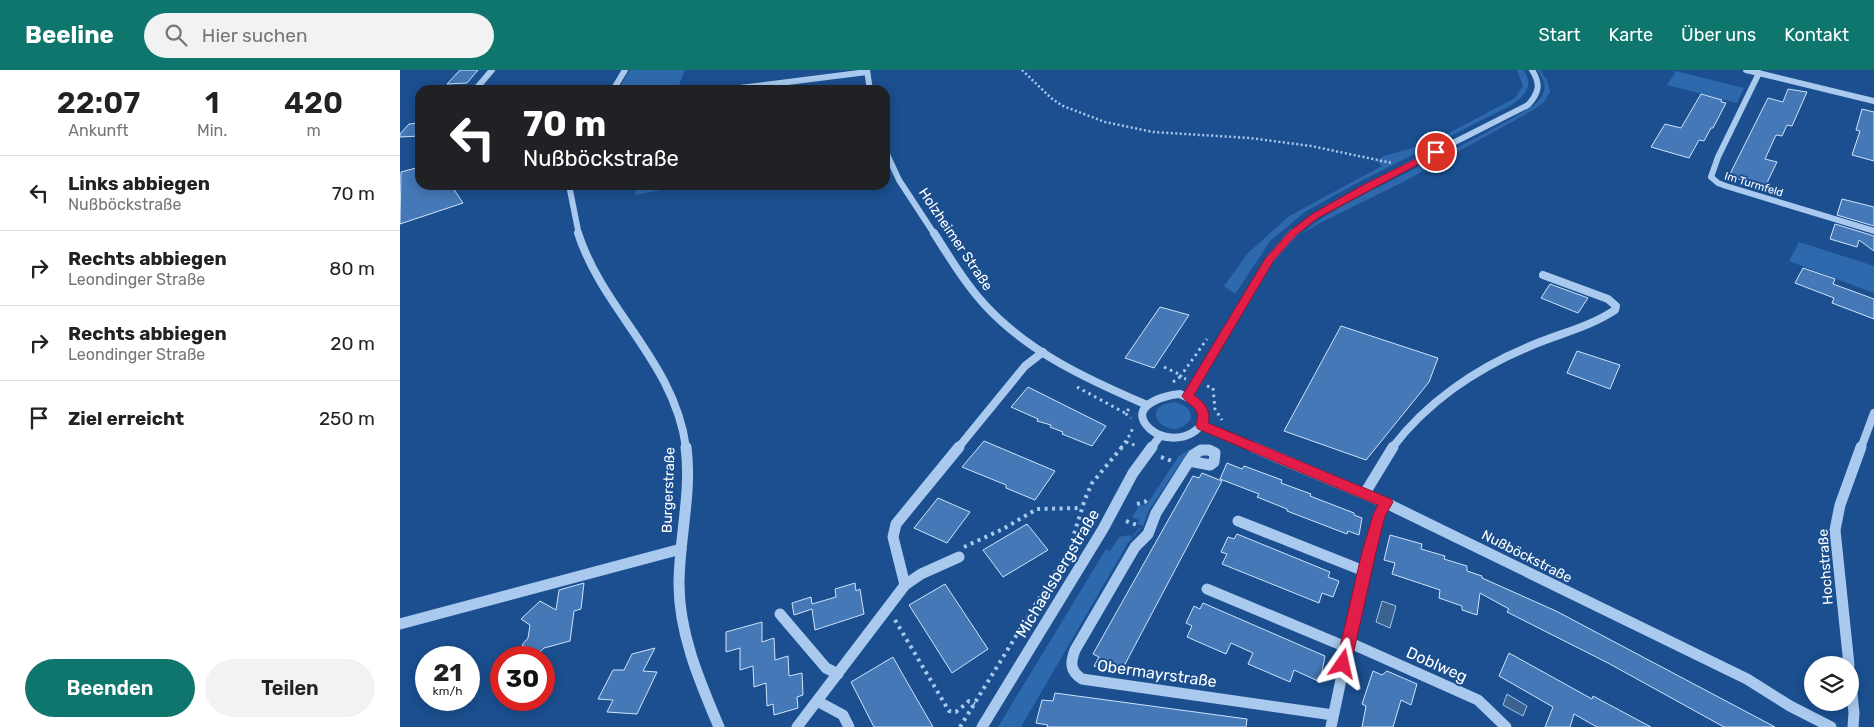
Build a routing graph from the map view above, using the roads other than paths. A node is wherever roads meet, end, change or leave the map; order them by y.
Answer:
1 (492, 70) edge
2 (626, 70) edge
3 (1532, 70) edge
4 (1746, 70) edge
5 (867, 71) edge
6 (1759, 73) junction
7 (480, 85) edge
8 (616, 85) edge
9 (762, 85) edge
10 (869, 85) edge
11 (1874, 101) edge
12 (890, 160) edge
13 (569, 190) edge
14 (1874, 231) edge
15 (1543, 275) dead end
16 (1043, 352) junction
17 (1188, 396) junction
18 (1147, 405) junction
19 (1874, 413) edge
20 (1202, 426) junction
21 (1160, 436) junction
22 (1870, 438) edge
23 (1189, 461) dead end
24 (1365, 493) junction
25 (1386, 502) junction
26 (1238, 522) dead end
27 (681, 549) junction
28 (959, 557) road end
29 (1364, 571) junction
30 (905, 585) junction
31 (1207, 589) dead end
32 (780, 614) dead end
33 (400, 624) edge
34 (1347, 645) junction
35 (1848, 656) edge
36 (838, 674) junction
37 (817, 700) junction
38 (1854, 711) edge
39 (1334, 715) junction
40 (719, 727) edge
41 (797, 727) edge
42 (849, 727) edge
43 (982, 727) edge
44 (1331, 727) edge
45 (1506, 727) edge
46 (1831, 727) edge
47 (1853, 727) edge

1 - 7 street
2 - 8 street
3 - 17 street
4 - 6 street
5 - 9 street
5 - 10 street
6 - 11 street
6 - 14 street, Im Turmfeld
12 - 16 street, Holzheimer Straße
13 - 27 street, Burgerstraße
15 - 24 street
16 - 18 street, Holzheimer Straße
16 - 30 street
17 - 18 street
17 - 20 street
18 - 21 street
19 - 22 street, Hochstraße
20 - 21 street
20 - 24 street, Nußböckstraße
21 - 43 street, Michaelsbergstraße
22 - 35 street, Hochstraße
23 - 39 street, Obermayrstraße
24 - 25 street, Nußböckstraße
25 - 29 street
25 - 46 street, Nußböckstraße
26 - 29 street
27 - 33 street
27 - 40 street, Burgerstraße
28 - 30 street
29 - 34 street
30 - 36 street
31 - 34 street
32 - 36 street
34 - 39 street
34 - 45 street, Doblweg
36 - 37 street
37 - 41 street
37 - 42 street
38 - 47 street
39 - 44 street

